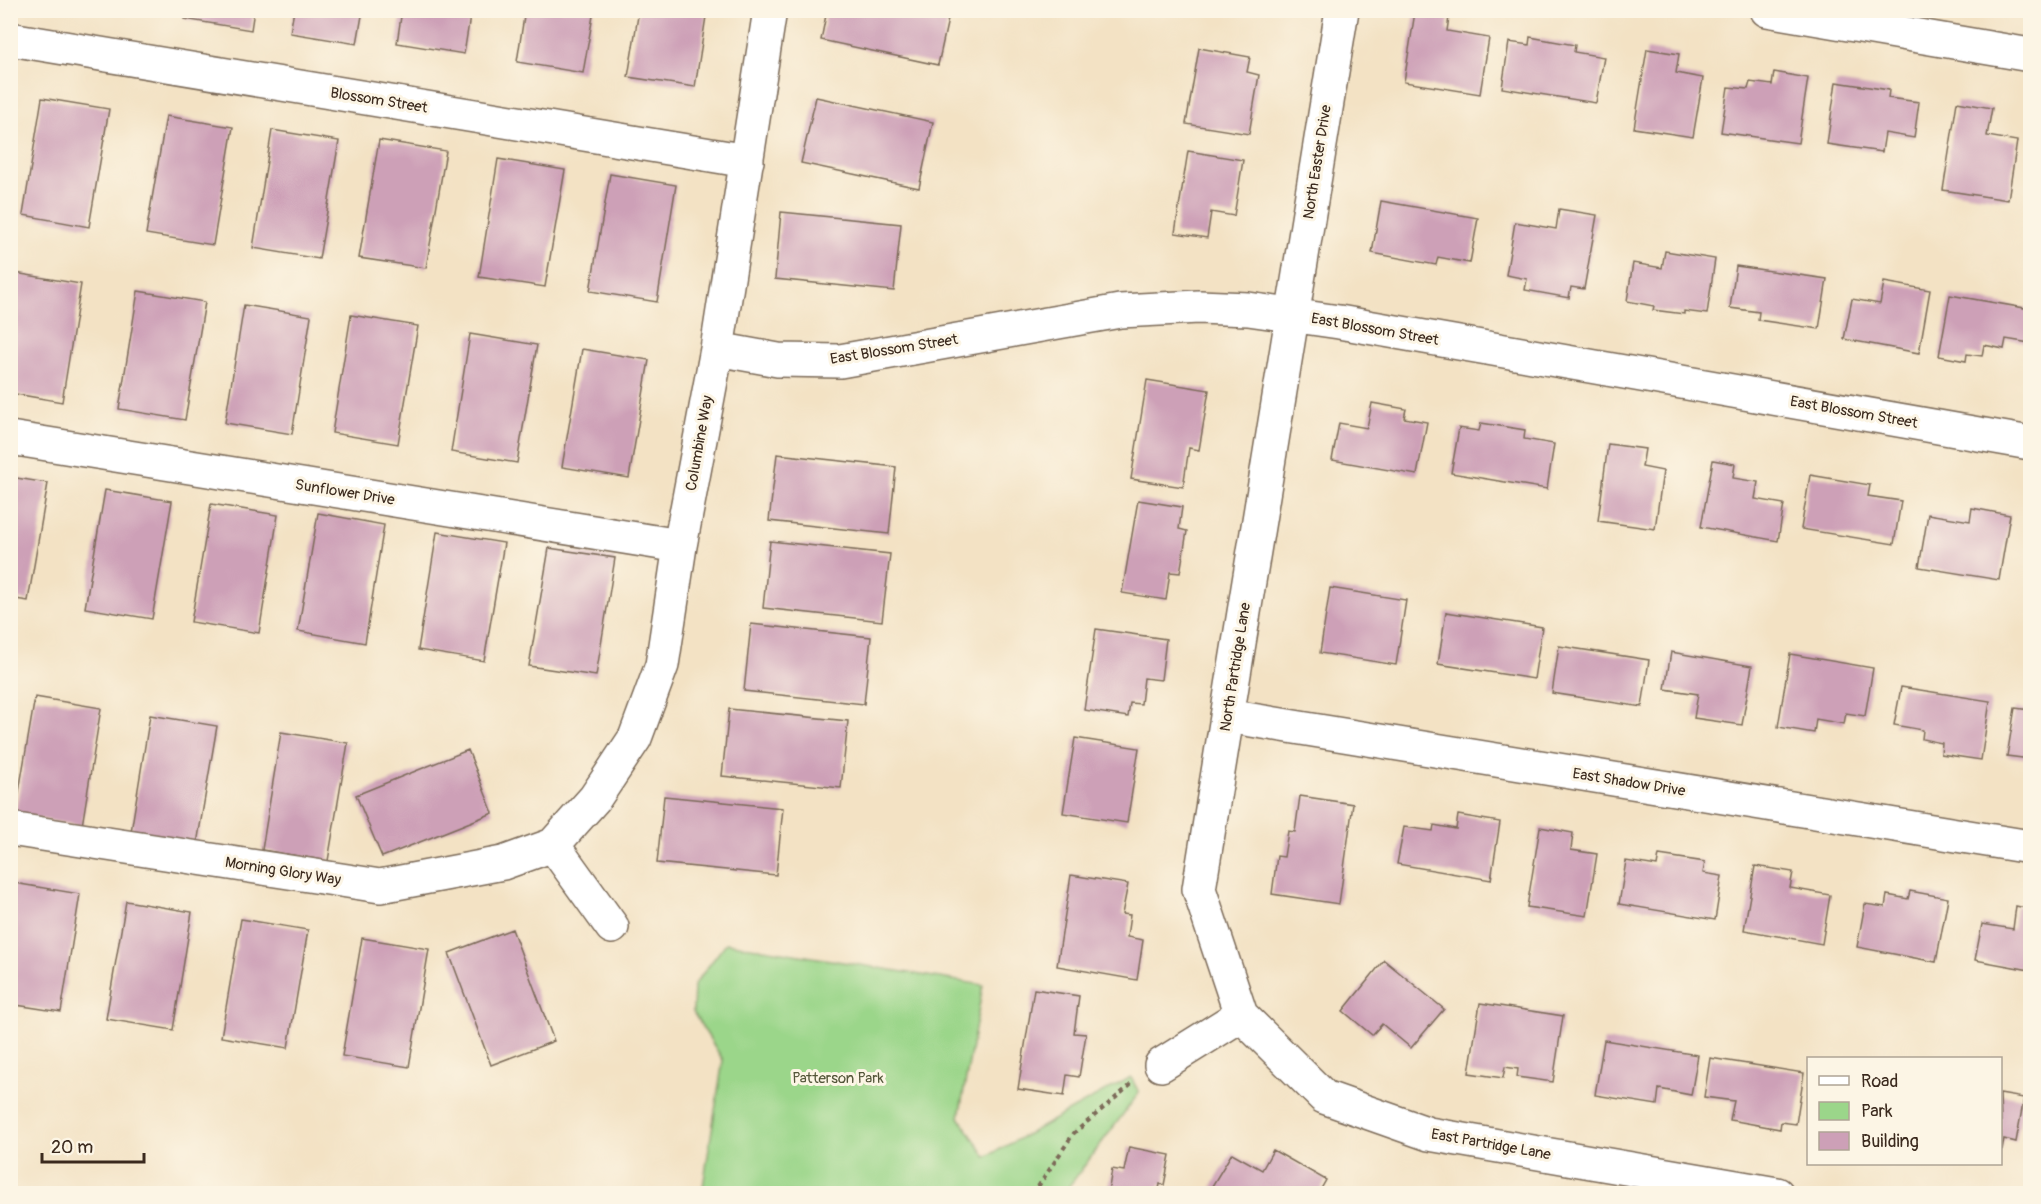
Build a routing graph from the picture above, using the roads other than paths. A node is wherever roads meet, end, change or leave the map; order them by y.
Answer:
1 (770, 10) edge
2 (1342, 10) edge
3 (1767, 10) edge
4 (10, 39) edge
5 (2031, 55) edge
6 (747, 161) junction
7 (1292, 314) junction
8 (717, 349) junction
9 (10, 438) edge
10 (2031, 443) edge
11 (680, 546) junction
12 (1227, 716) junction
13 (10, 829) edge
14 (553, 845) junction
15 (2031, 847) edge
16 (612, 927) dead end
17 (1241, 1015) junction
18 (1161, 1065) dead end
19 (1777, 1194) edge

1 - 6 street, Columbine Way
2 - 7 street, North Easter Drive
3 - 5 street
4 - 6 street, Blossom Street
6 - 8 street, Columbine Way
7 - 8 street, East Blossom Street
7 - 10 street, East Blossom Street
7 - 12 street, North Partridge Lane
8 - 11 street, Columbine Way
9 - 11 street, Sunflower Drive
11 - 14 street, Columbine Way
12 - 15 street, East Shadow Drive
12 - 17 street, North Partridge Lane
13 - 14 street, Morning Glory Way
14 - 16 street
17 - 18 street
17 - 19 street, East Partridge Lane

